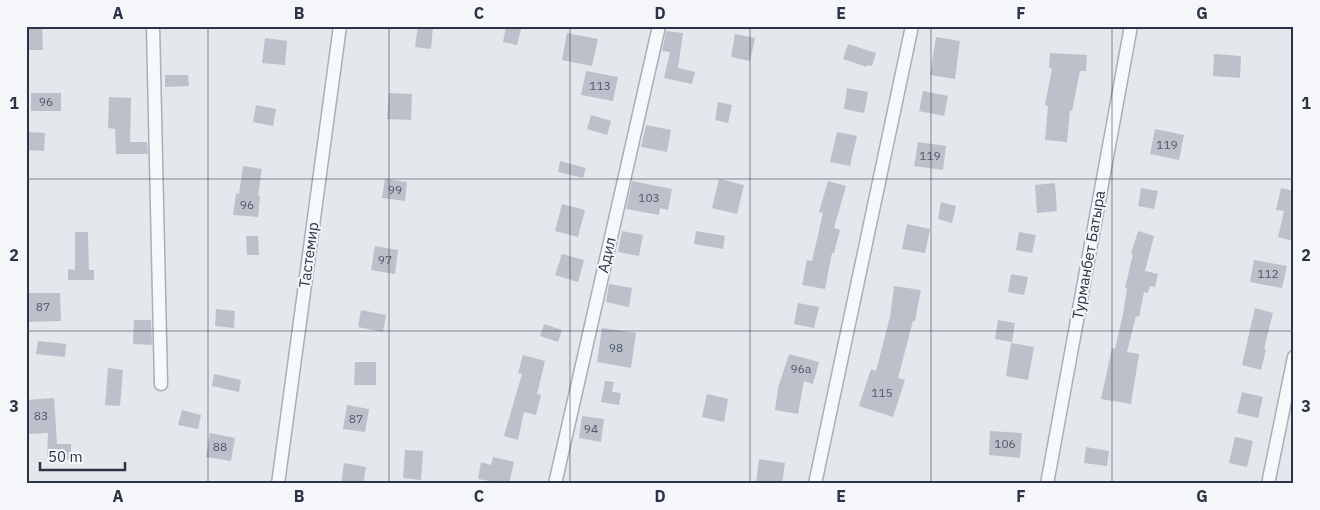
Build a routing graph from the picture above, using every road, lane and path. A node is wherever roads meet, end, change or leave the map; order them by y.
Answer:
1 (153, 26) edge
2 (340, 26) edge
3 (659, 26) edge
4 (912, 26) edge
5 (1131, 26) edge
6 (1294, 357) edge
7 (161, 384) dead end
8 (278, 484) edge
9 (556, 484) edge
10 (816, 484) edge
11 (1047, 484) edge
12 (1268, 484) edge

1 - 7 street
2 - 8 street, Тастемир
3 - 9 street, Адил
4 - 10 street
5 - 11 street, Турманбет Батыра
6 - 12 street

